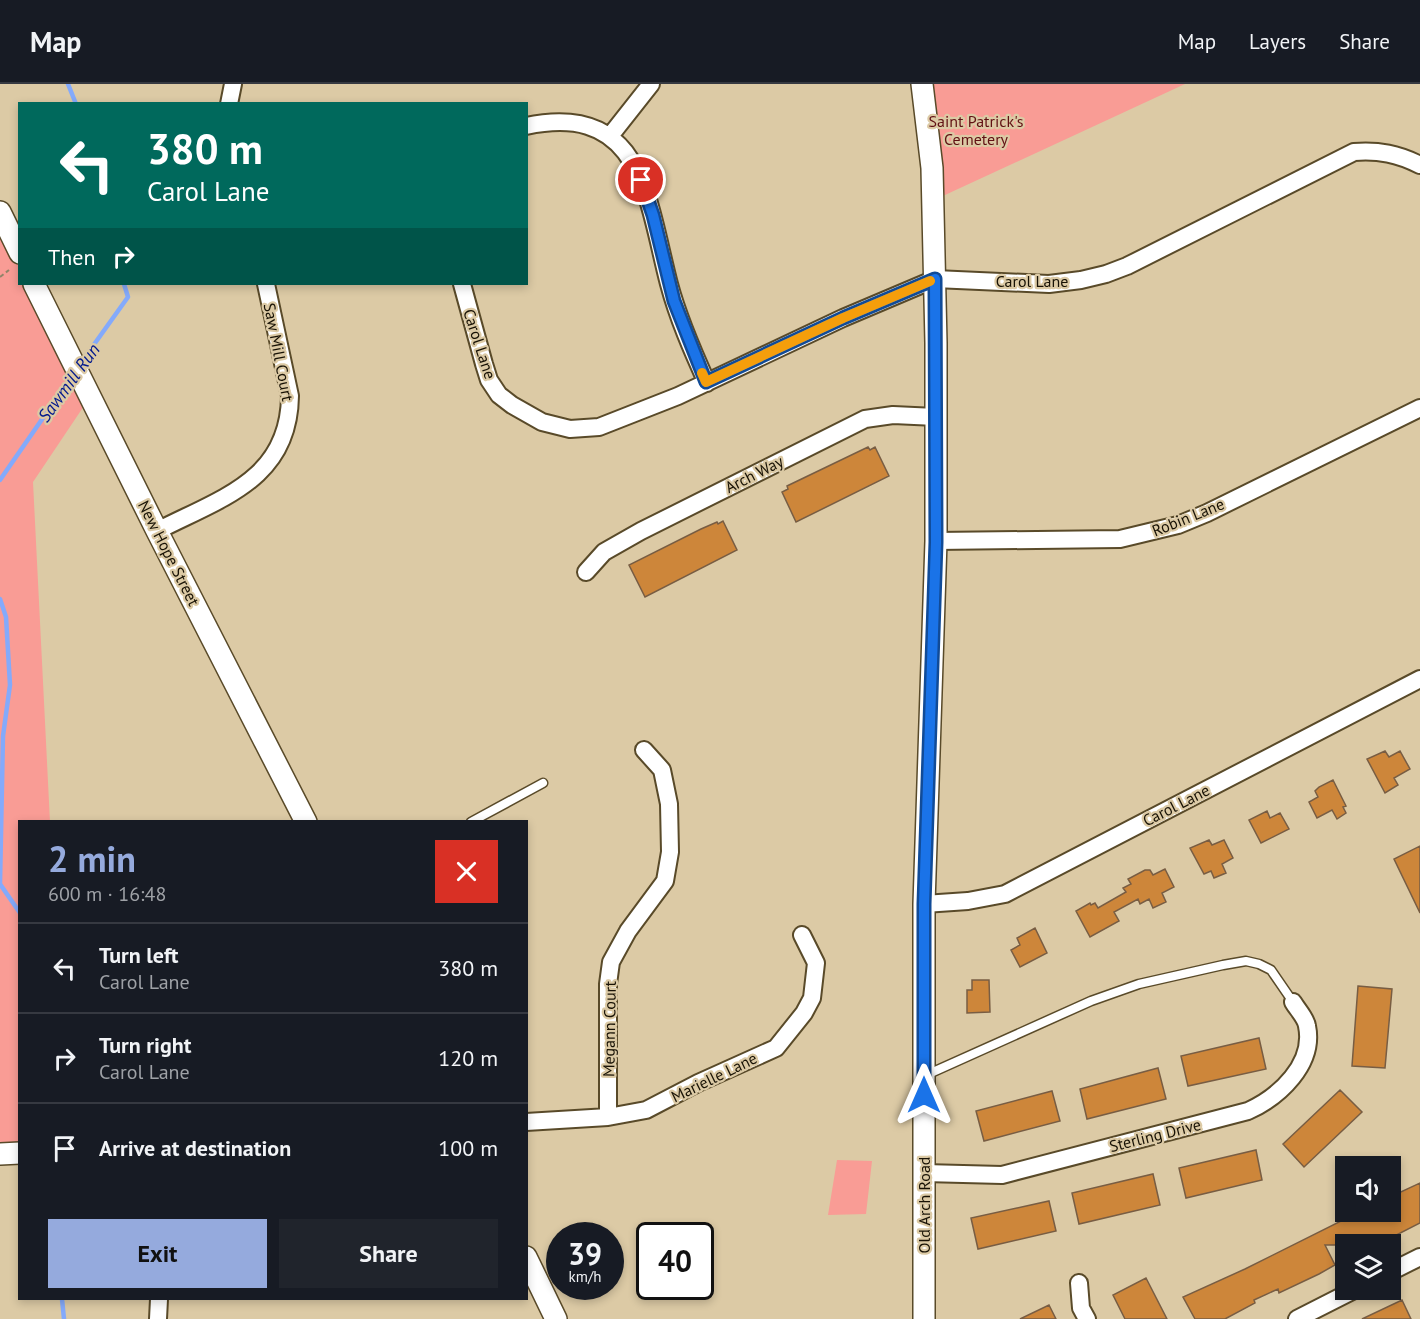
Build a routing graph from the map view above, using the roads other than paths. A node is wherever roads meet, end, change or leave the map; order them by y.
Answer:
1 (233, 84) edge
2 (651, 84) edge
3 (922, 84) edge
4 (229, 102) edge
5 (528, 126) edge
6 (610, 136) junction
7 (1420, 165) edge
8 (0, 212) edge
9 (14, 262) edge
10 (935, 279) junction
11 (35, 285) edge
12 (266, 285) edge
13 (462, 285) edge
14 (706, 382) junction
15 (1420, 408) edge
16 (936, 417) junction
17 (157, 531) junction
18 (936, 542) junction
19 (586, 572) dead end
20 (1420, 679) edge
21 (644, 750) dead end
22 (543, 783) dead end
23 (302, 820) edge
24 (475, 820) edge
25 (924, 904) junction
26 (802, 935) dead end
27 (1293, 1002) joint
28 (924, 1076) junction
29 (608, 1117) junction
30 (528, 1122) edge
31 (18, 1153) edge
32 (0, 1154) edge
33 (924, 1173) junction
34 (1420, 1257) edge
35 (528, 1261) edge
36 (1401, 1266) edge
37 (1079, 1283) dead end
38 (159, 1300) edge
39 (1335, 1300) edge
40 (1329, 1303) junction
41 (160, 1319) edge
42 (556, 1319) edge
43 (924, 1319) edge
44 (1087, 1319) edge
45 (1297, 1319) edge
46 (1335, 1319) edge

1 - 4 street
2 - 6 street
3 - 10 street, Old Arch Road
5 - 6 street
6 - 14 street
7 - 10 street, Carol Lane
8 - 9 street
10 - 14 street, Carol Lane
10 - 16 street, Old Arch Road
11 - 17 street, New Hope Street
12 - 17 street, Saw Mill Court
13 - 14 street, Carol Lane
15 - 18 street, Robin Lane
16 - 18 street, Old Arch Road
16 - 19 street, Arch Way
17 - 23 street, New Hope Street
18 - 25 street, Old Arch Road
20 - 25 street, Carol Lane
21 - 29 street, Megann Court
22 - 24 lane
25 - 28 street, Old Arch Road
26 - 29 street, Marielle Lane
27 - 28 lane
27 - 33 street, Sterling Drive
28 - 33 street, Old Arch Road
29 - 30 street, Marielle Lane
31 - 32 street
33 - 43 street, Old Arch Road
34 - 36 street
35 - 42 street
37 - 44 street
38 - 41 street
39 - 40 street
40 - 45 street
40 - 46 street

